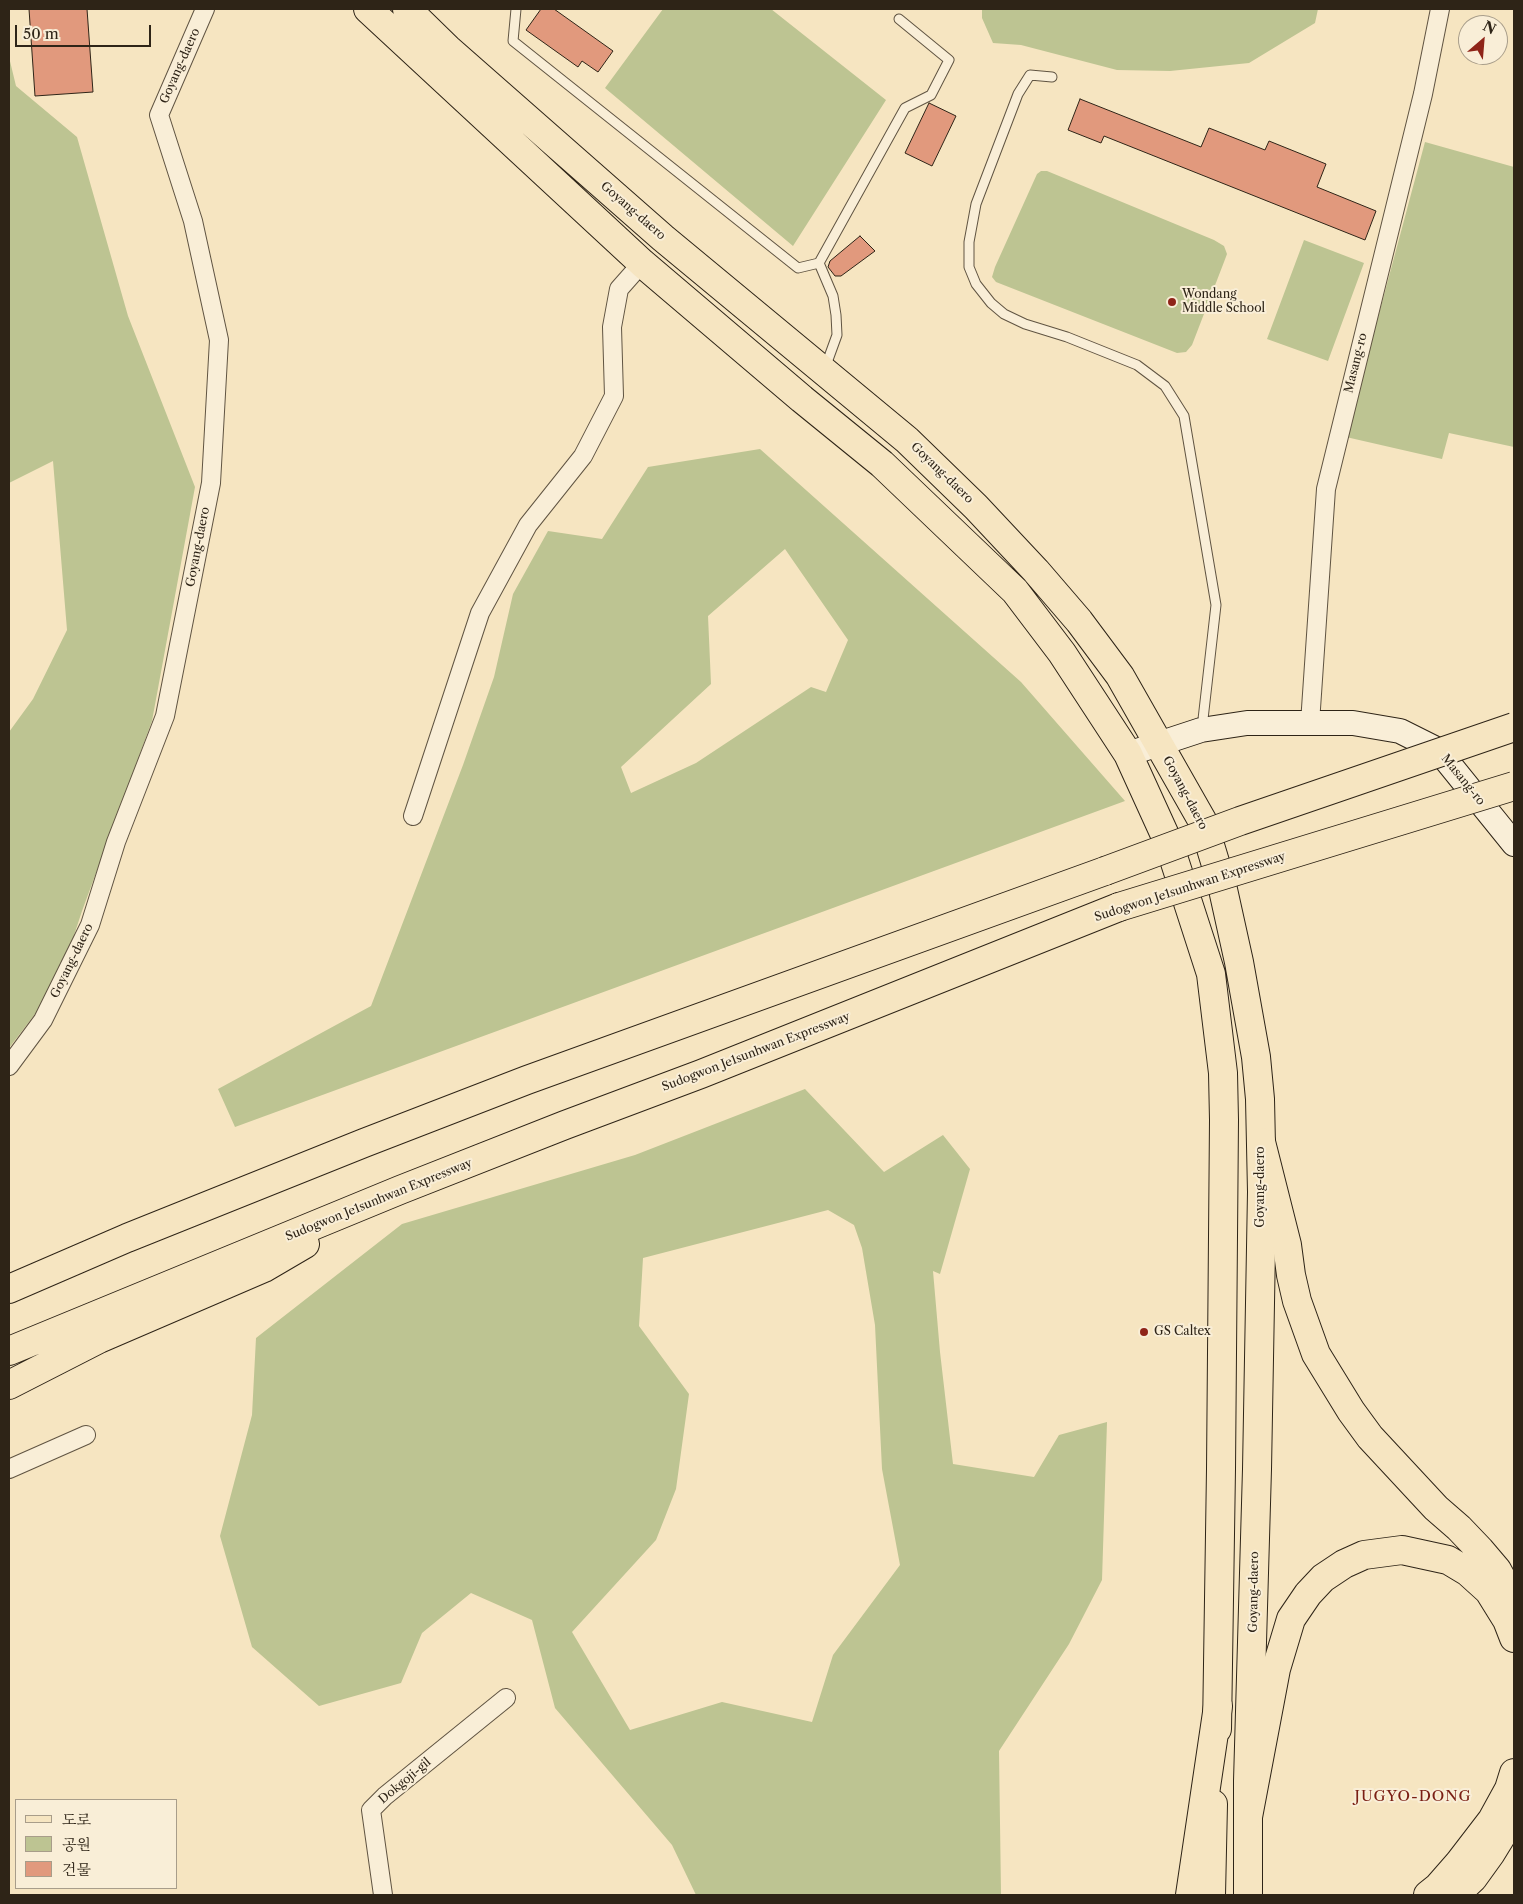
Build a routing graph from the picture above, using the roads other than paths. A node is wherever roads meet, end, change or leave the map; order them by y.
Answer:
1 (205, 9) edge
2 (368, 9) edge
3 (407, 9) edge
4 (516, 9) edge
5 (1440, 9) edge
6 (899, 19) dead end
7 (1052, 77) dead end
8 (642, 263) junction
9 (820, 264) junction
10 (828, 375) junction
11 (1310, 723) junction
12 (1514, 727) edge
13 (1201, 730) junction
14 (1159, 744) junction
15 (1128, 754) junction
16 (1514, 786) edge
17 (413, 816) dead end
18 (1514, 844) edge
19 (9, 1066) edge
20 (1261, 1142) junction
21 (400, 1190) junction
22 (9, 1290) edge
23 (9, 1350) edge
24 (9, 1385) edge
25 (86, 1435) dead end
26 (9, 1469) edge
27 (1514, 1601) edge
28 (1514, 1638) edge
29 (506, 1698) dead end
30 (1218, 1706) junction
31 (1514, 1773) edge
32 (1514, 1815) edge
33 (1248, 1818) junction
34 (383, 1895) edge
35 (1190, 1895) edge
36 (1211, 1895) edge
37 (1248, 1895) edge
38 (1428, 1895) edge
39 (1455, 1895) edge

1 - 19 street, Goyang-daero
2 - 8 main road
3 - 10 main road, Goyang-daero
4 - 9 lane
5 - 11 street, Masang-ro
6 - 9 lane
7 - 13 lane
8 - 15 main road
8 - 17 street
9 - 10 lane
10 - 14 main road, Goyang-daero
11 - 13 street, Masang-ro
11 - 18 street, Masang-ro
12 - 22 main road, bridge
13 - 14 street, Masang-ro
14 - 15 street, Masang-ro
14 - 20 main road, Goyang-daero
15 - 30 main road
16 - 21 main road, Sudogwon Je1sunhwan Expressway, bridge
20 - 27 main road
20 - 33 main road, Goyang-daero
21 - 23 main road, Sudogwon Je1sunhwan Expressway
21 - 24 main road
25 - 26 street
28 - 33 main road
29 - 34 street, Dokgoji-gil
30 - 35 main road
30 - 36 main road
31 - 38 main road
32 - 39 main road
33 - 37 main road, Goyang-daero

